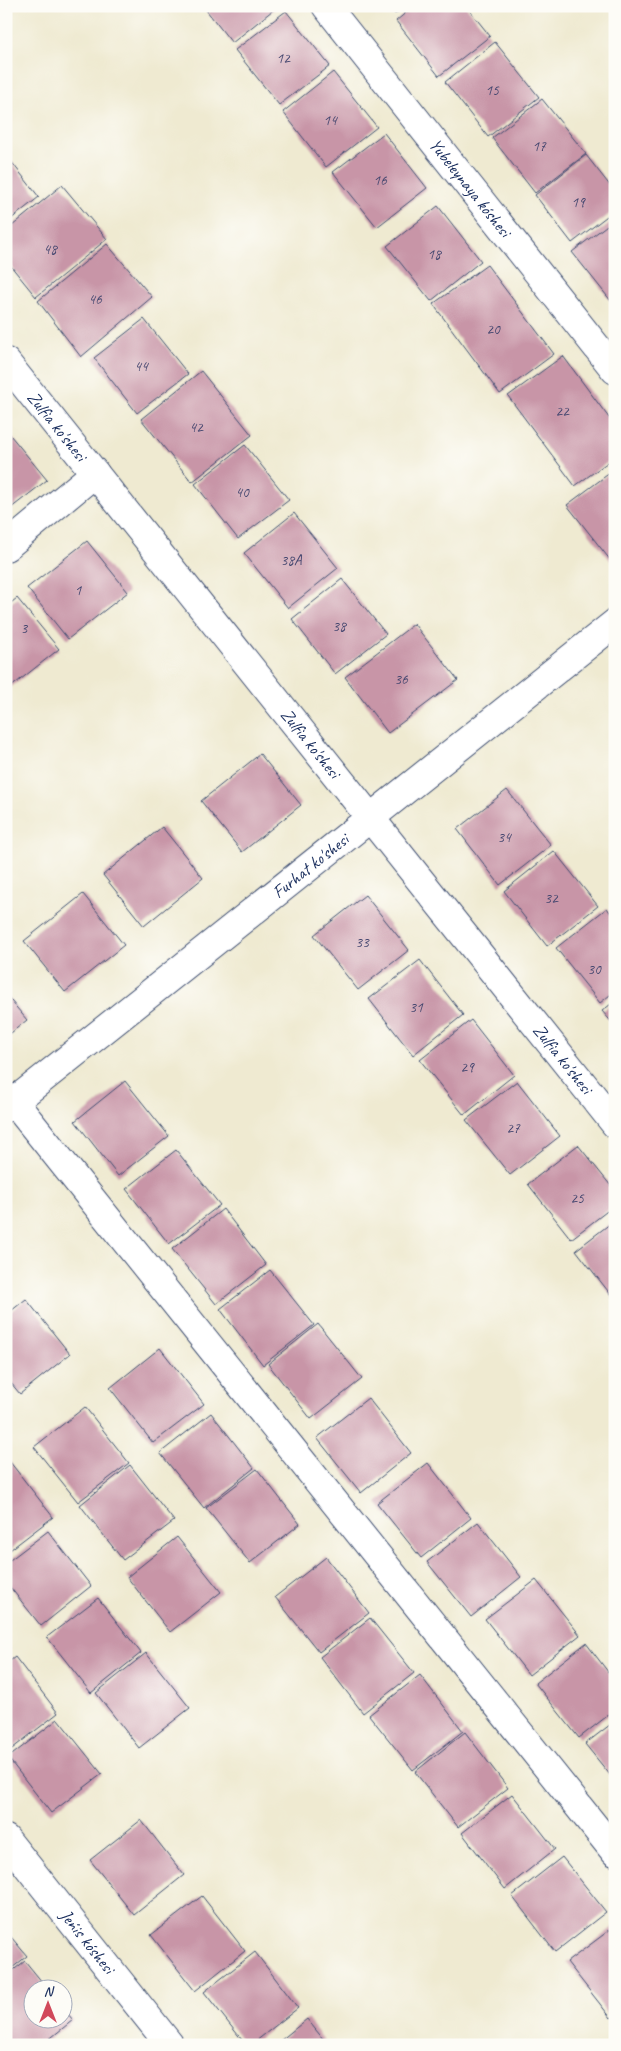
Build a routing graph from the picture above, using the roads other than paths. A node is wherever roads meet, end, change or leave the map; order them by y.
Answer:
1 (326, 6) edge
2 (6, 362) edge
3 (615, 370) edge
4 (95, 473) junction
5 (6, 546) edge
6 (615, 623) edge
7 (370, 817) junction
8 (10, 1105) edge
9 (615, 1124) edge
10 (6, 1839) edge
11 (615, 1852) edge
12 (170, 2045) edge

1 - 3 street, Yubeleynaya kóshesi
2 - 4 street, Zulfia ko'shesi
4 - 5 street
4 - 7 street, Zulfia ko'shesi
6 - 7 street, Furhat ko'shesi
7 - 8 street, Furhat ko'shesi
7 - 9 street, Zulfia ko'shesi
8 - 11 street
10 - 12 street, Jeńis kóshesi

